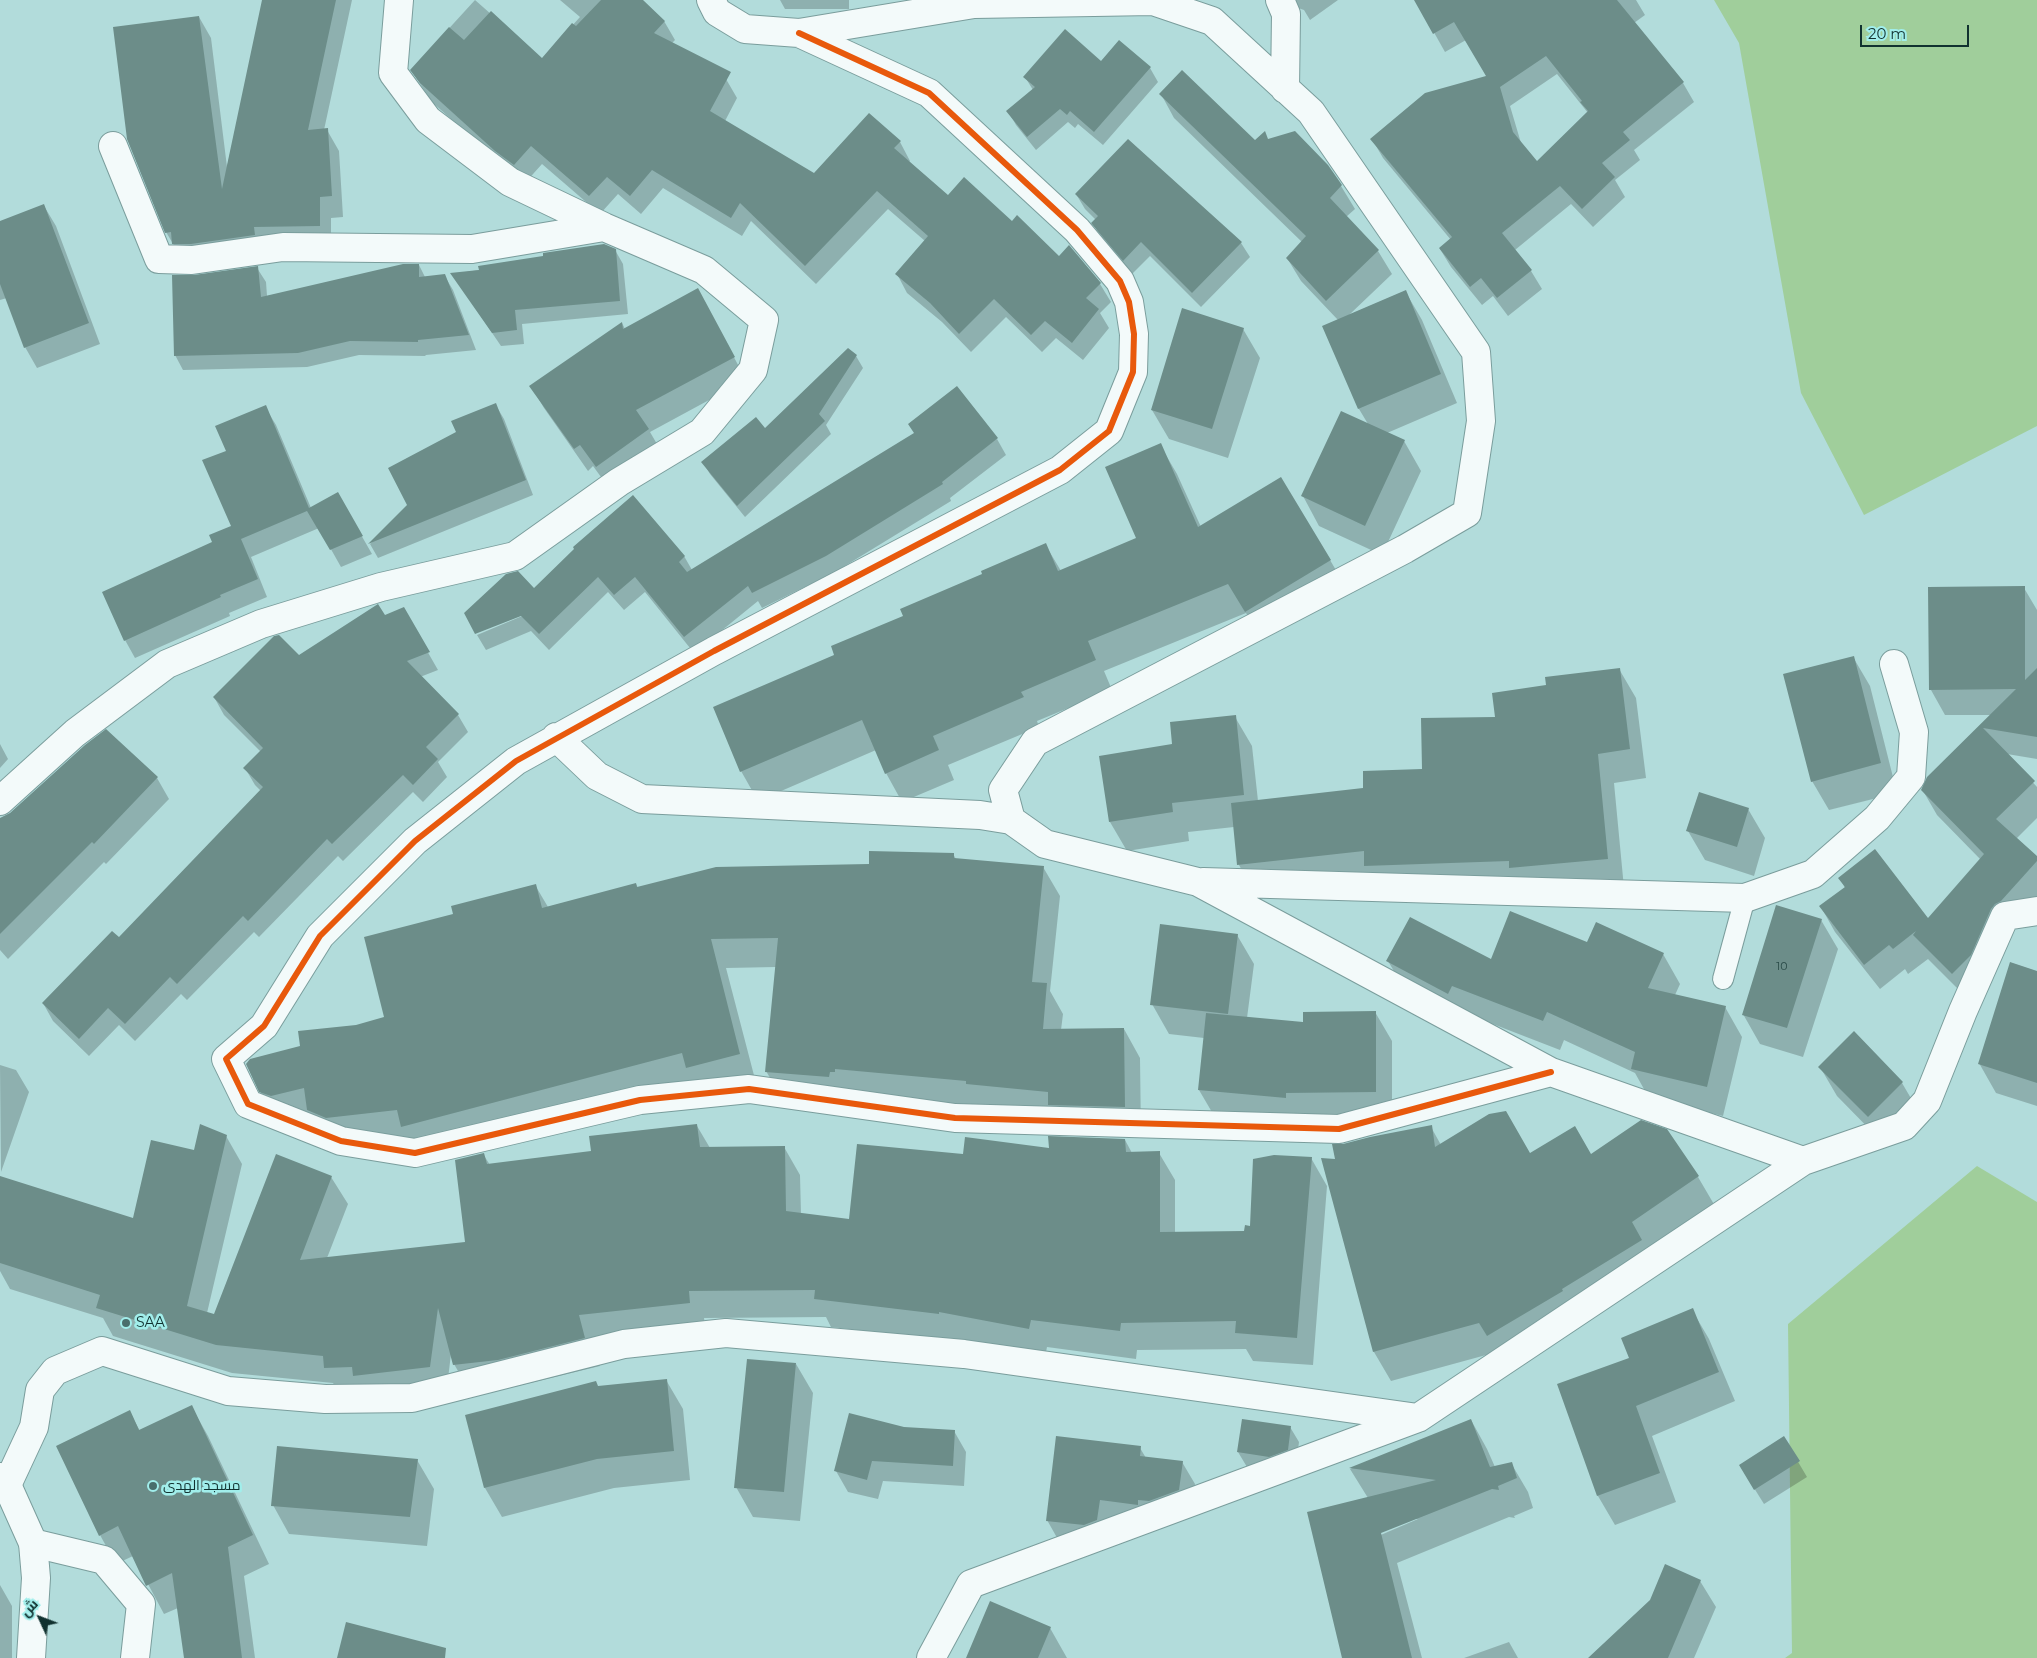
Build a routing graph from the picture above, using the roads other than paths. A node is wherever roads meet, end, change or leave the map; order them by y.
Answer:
1 (399, 0) edge
2 (711, 0) edge
3 (1280, 0) edge
4 (799, 33) junction
5 (1285, 89) junction
6 (113, 146) dead end
7 (604, 227) junction
8 (1894, 664) dead end
9 (556, 737) junction
10 (1003, 790) junction
11 (0, 801) edge
12 (980, 815) junction
13 (1011, 820) junction
14 (1198, 882) junction
15 (1745, 898) junction
16 (2037, 911) edge
17 (1723, 979) dead end
18 (1551, 1072) junction
19 (1803, 1161) junction
20 (1418, 1418) junction
21 (4, 1481) edge
22 (33, 1543) junction
23 (31, 1658) edge
24 (135, 1658) edge
25 (931, 1658) edge

1 - 7 street
2 - 4 street
3 - 5 street
4 - 5 street
4 - 9 street
5 - 10 street
6 - 7 street
7 - 11 street
8 - 15 street
9 - 12 street
9 - 18 street
10 - 12 street
10 - 13 street
12 - 13 street
13 - 14 street
14 - 15 street
14 - 18 street
15 - 17 lane
16 - 19 street
18 - 19 street
19 - 20 street
20 - 21 street
20 - 25 street
21 - 22 street
22 - 23 street
22 - 24 street

